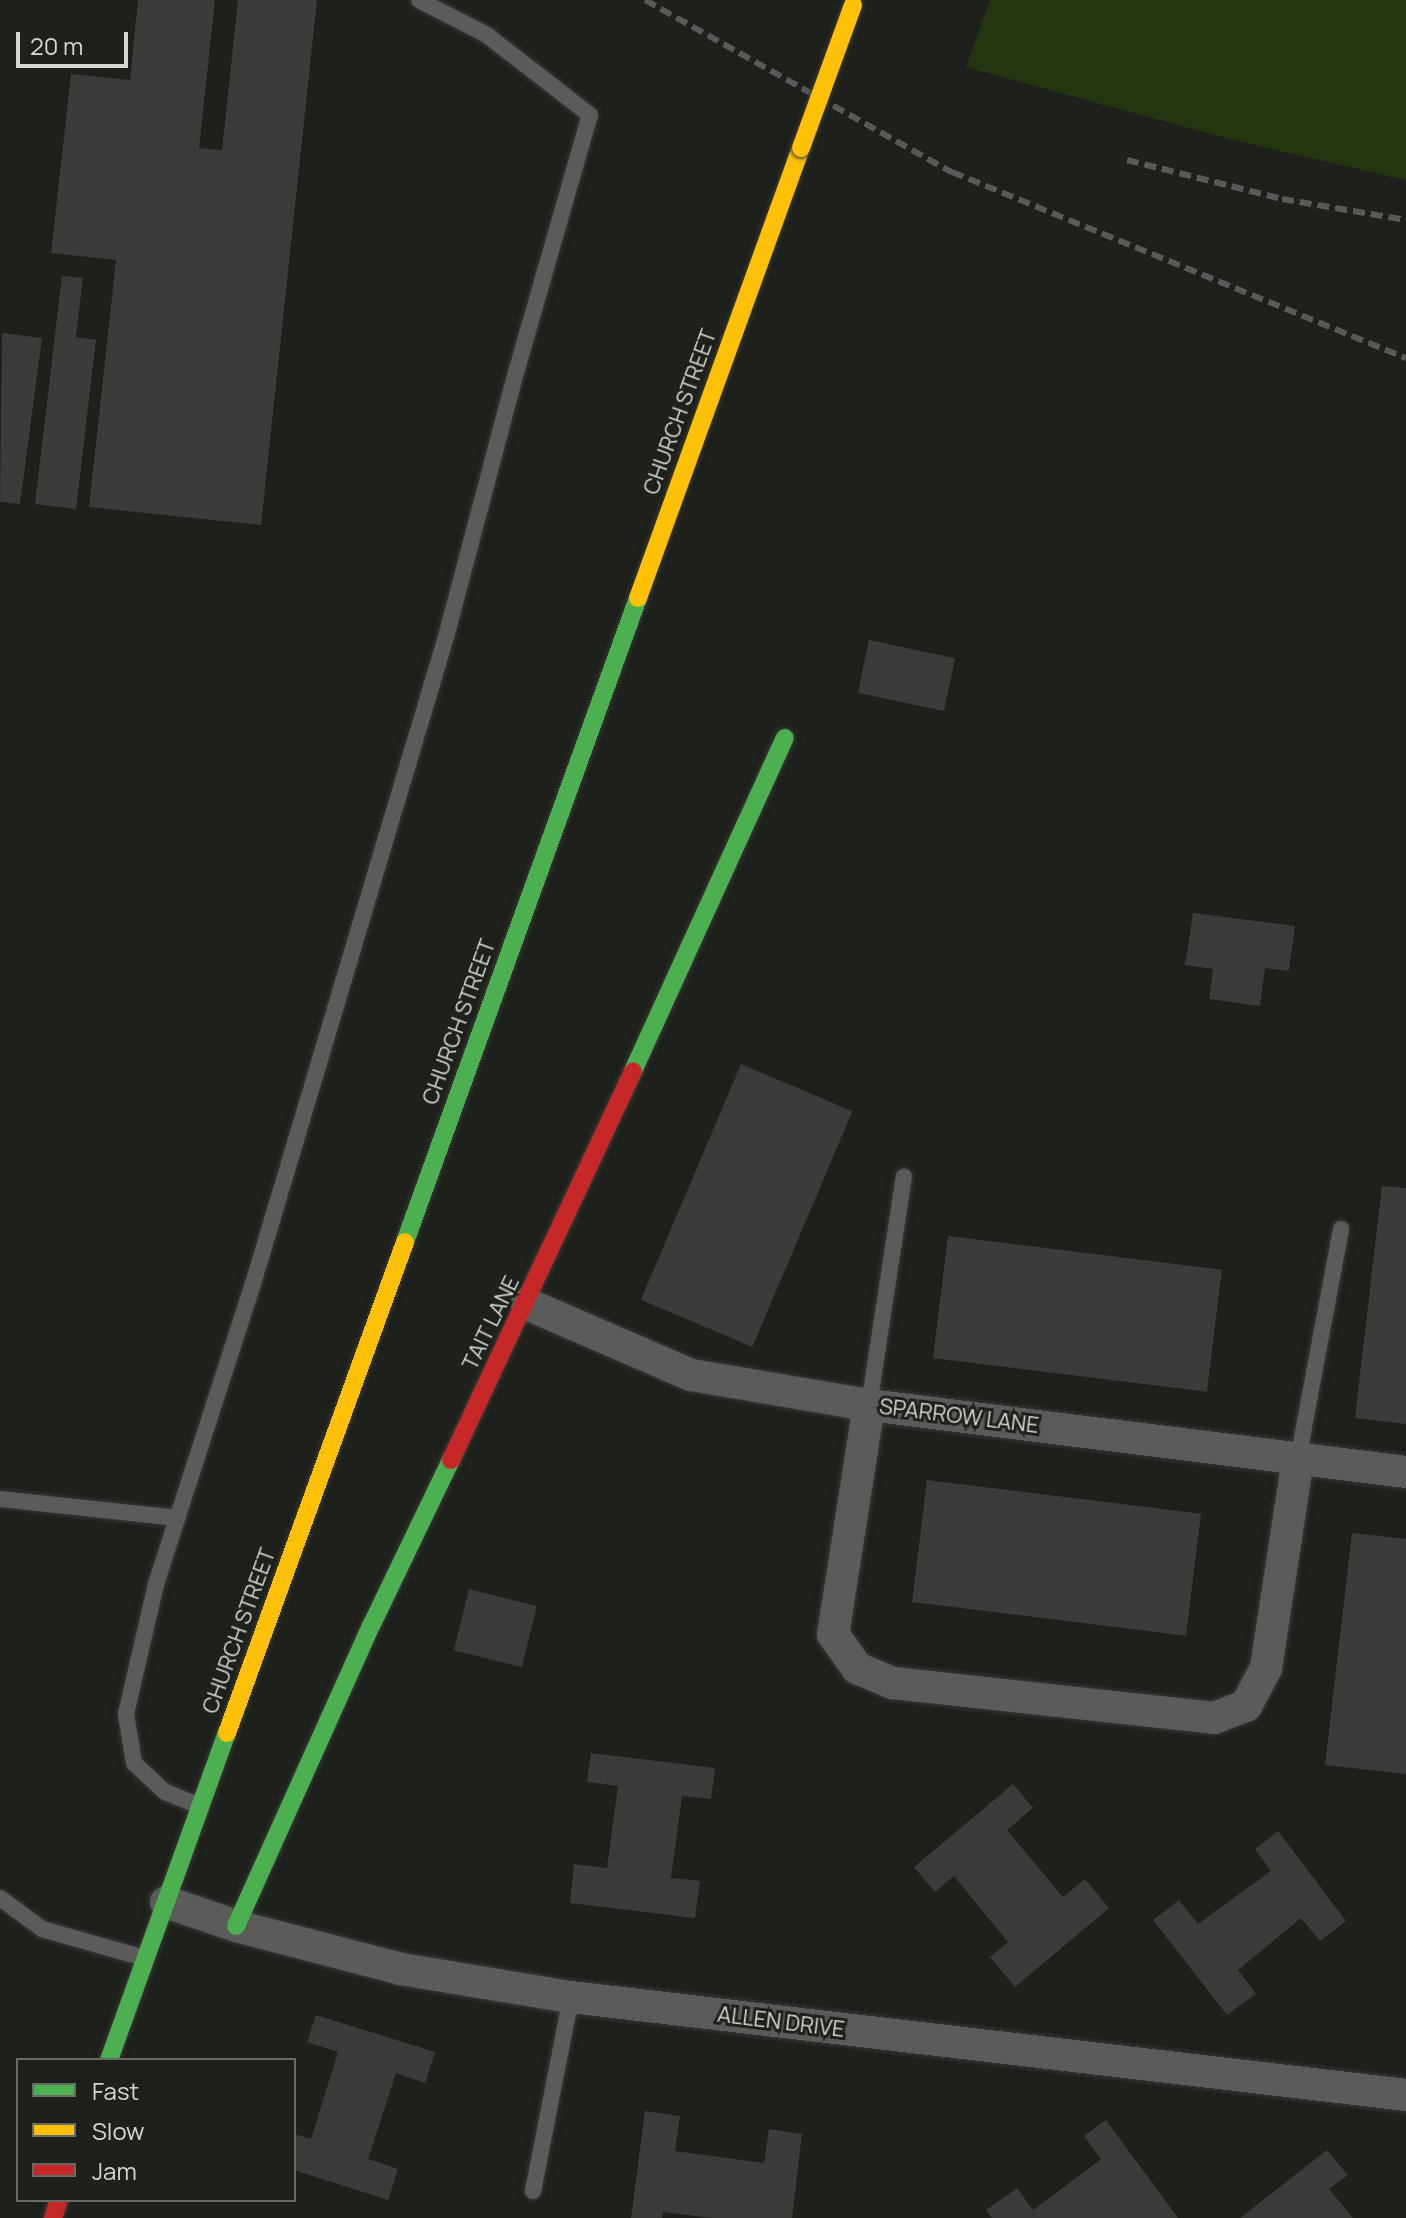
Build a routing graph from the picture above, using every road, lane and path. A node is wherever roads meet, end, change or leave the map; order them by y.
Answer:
1 (419, 0) edge
2 (854, 3) edge
3 (785, 738) dead end
4 (904, 1177) dead end
5 (1341, 1229) dead end
6 (527, 1304) junction
7 (869, 1405) junction
8 (1298, 1459) junction
9 (1406, 1472) edge
10 (0, 1499) edge
11 (177, 1518) junction
12 (201, 1807) junction
13 (0, 1898) edge
14 (166, 1902) junction
15 (236, 1926) junction
16 (145, 1958) junction
17 (571, 1997) junction
18 (110, 2058) edge
19 (1406, 2095) edge
20 (533, 2191) dead end

1 - 11 lane
2 - 12 main road, CHURCH STREET, bridge
3 - 6 main road, TAIT LANE
4 - 7 lane
5 - 8 lane
6 - 7 street, SPARROW LANE
6 - 15 main road, TAIT LANE
7 - 8 street, SPARROW LANE
7 - 8 street
8 - 9 street, SPARROW LANE
10 - 11 lane
11 - 12 lane
12 - 14 main road, CHURCH STREET
13 - 16 lane
14 - 15 street, ALLEN DRIVE
14 - 16 main road, CHURCH STREET
15 - 17 street, ALLEN DRIVE
16 - 18 main road, CHURCH STREET
17 - 19 street, ALLEN DRIVE
17 - 20 lane

